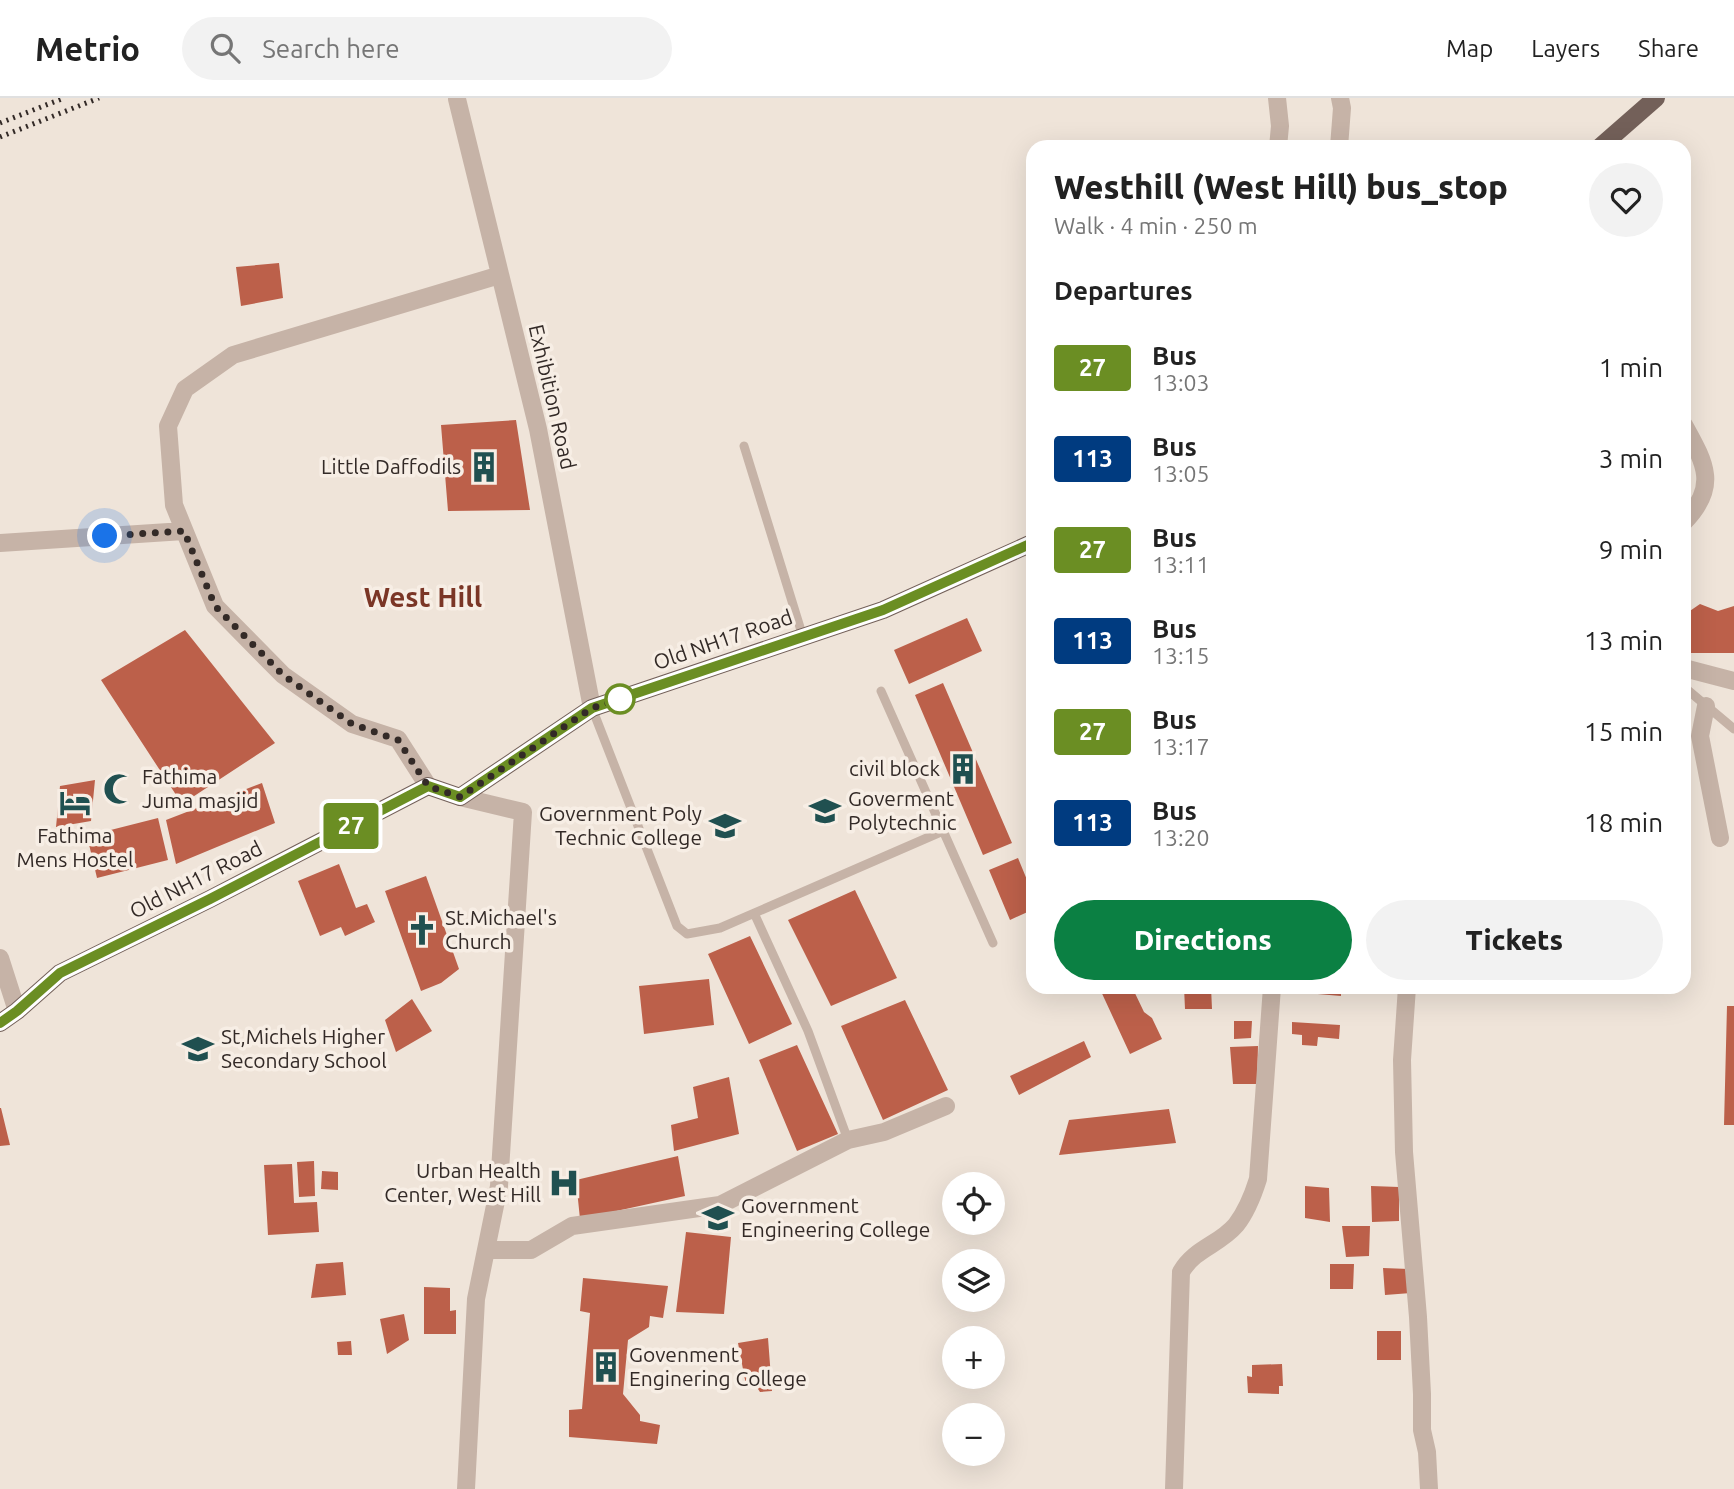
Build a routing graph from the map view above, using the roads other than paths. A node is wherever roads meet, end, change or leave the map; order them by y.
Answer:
1 (1277, 98) edge
2 (1340, 98) edge
3 (1656, 98) edge
4 (457, 99) edge
5 (1278, 140) edge
6 (1340, 140) edge
7 (1608, 140) edge
8 (500, 275) junction
9 (1691, 438) edge
10 (744, 446) dead end
11 (1691, 514) edge
12 (184, 531) junction
13 (0, 543) edge
14 (1026, 546) edge
15 (803, 637) junction
16 (1691, 670) edge
17 (1734, 681) edge
18 (881, 691) dead end
19 (1691, 693) edge
20 (1706, 706) junction
21 (592, 708) junction
22 (1734, 729) edge
23 (428, 786) junction
24 (460, 797) junction
25 (943, 831) junction
26 (1720, 838) dead end
27 (754, 913) junction
28 (993, 943) dead end
29 (0, 958) edge
30 (1271, 994) edge
31 (1407, 994) edge
32 (17, 1011) junction
33 (0, 1023) edge
34 (946, 1106) dead end
35 (848, 1140) junction
36 (486, 1250) junction
37 (466, 1489) edge
38 (1174, 1489) edge
39 (1429, 1489) edge

1 - 5 street
2 - 6 street
3 - 7 main road
4 - 8 street, Exhibition Road
8 - 12 street
8 - 21 street, Exhibition Road
9 - 11 street
10 - 15 lane
12 - 13 street
12 - 23 street
14 - 15 main road, Old NH17 Road
15 - 21 main road, Old NH17 Road
16 - 17 street
18 - 25 lane
19 - 20 lane
20 - 22 lane
20 - 26 street
21 - 24 main road, Old NH17 Road
21 - 27 lane
23 - 24 main road
23 - 32 main road, Old NH17 Road
24 - 36 street
25 - 27 lane
25 - 28 lane
27 - 35 lane
29 - 32 street
30 - 38 street
31 - 39 street
32 - 33 main road, Old NH17 Road
34 - 35 street
35 - 36 street
36 - 37 street

